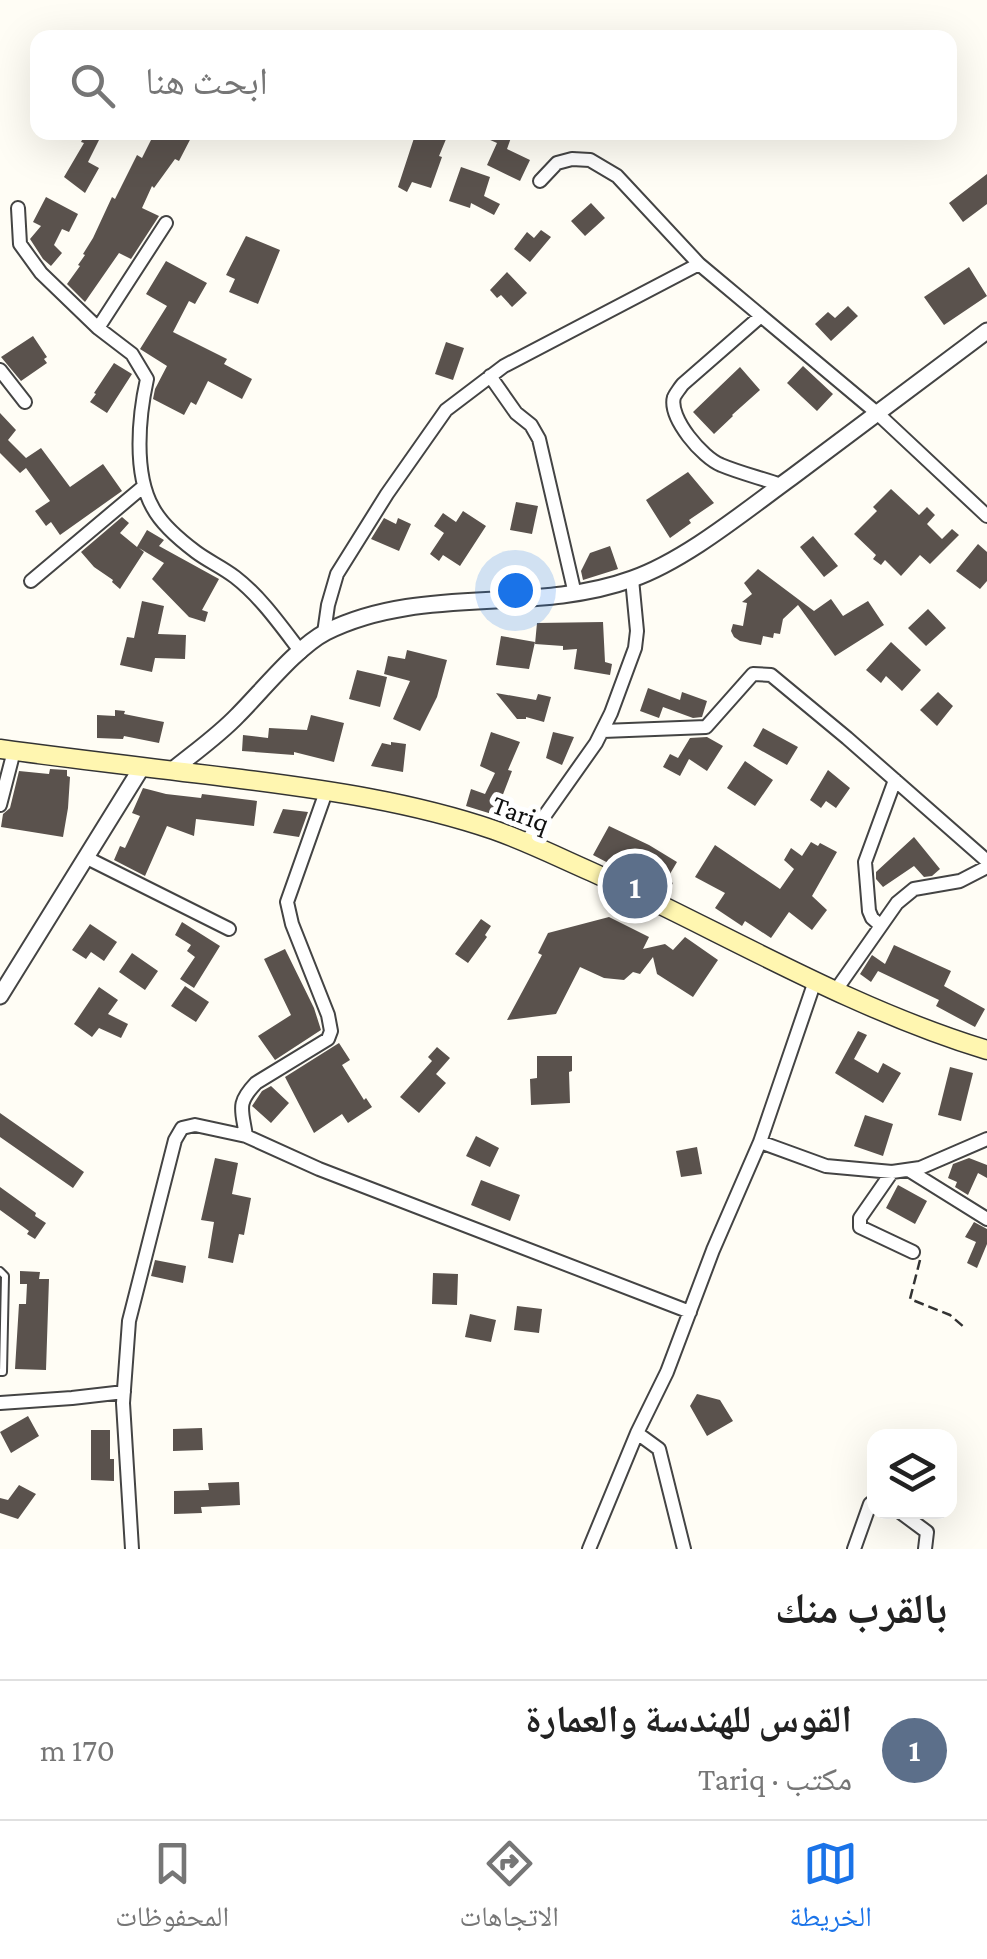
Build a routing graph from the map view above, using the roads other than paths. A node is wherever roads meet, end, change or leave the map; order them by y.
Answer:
1 (540, 181) dead end
2 (18, 208) dead end
3 (166, 223) dead end
4 (699, 264) junction
5 (762, 316) junction
6 (98, 328) junction
7 (987, 331) edge
8 (0, 370) edge
9 (490, 376) junction
10 (25, 402) dead end
11 (876, 413) junction
12 (780, 485) junction
13 (144, 486) junction
14 (987, 516) edge
15 (632, 579) junction
16 (31, 582) dead end
17 (574, 594) junction
18 (324, 633) junction
19 (301, 652) junction
20 (603, 731) junction
21 (7, 750) edge
22 (142, 767) junction
23 (174, 769) junction
24 (895, 780) junction
25 (328, 790) junction
26 (0, 805) edge
27 (526, 842) junction
28 (87, 858) junction
29 (987, 864) edge
30 (880, 924) junction
31 (228, 929) dead end
32 (815, 981) junction
33 (836, 990) junction
34 (0, 996) edge
35 (987, 1050) edge
36 (246, 1136) junction
37 (987, 1139) edge
38 (760, 1142) junction
39 (910, 1171) junction
40 (892, 1172) junction
41 (987, 1219) edge
42 (914, 1252) road end
43 (0, 1271) edge
44 (690, 1312) junction
45 (0, 1372) edge
46 (124, 1392) junction
47 (0, 1403) edge
48 (638, 1433) junction
49 (867, 1512) edge
50 (910, 1519) edge
51 (132, 1549) edge
52 (589, 1549) edge
53 (684, 1549) edge
54 (854, 1549) edge
55 (925, 1549) edge

1 - 4 street
2 - 6 street
3 - 6 street
4 - 5 street
4 - 9 street
5 - 11 street
5 - 12 street
6 - 13 street
7 - 11 street
8 - 10 street
9 - 17 street
9 - 18 street
11 - 12 street
11 - 14 street
12 - 15 street
13 - 16 street
13 - 19 street
15 - 17 street
15 - 20 street
17 - 18 street
18 - 19 street
19 - 23 street
20 - 24 street
20 - 27 street
21 - 22 main road, Tariq
21 - 26 street
22 - 23 main road, Tariq
22 - 28 street
23 - 25 main road, Tariq
24 - 29 street
24 - 30 street
25 - 27 main road, Tariq
25 - 36 street
27 - 32 main road, Tariq
28 - 31 street
28 - 34 street
29 - 30 street
30 - 33 street
32 - 33 main road, Tariq
32 - 38 street
33 - 35 main road, Tariq
36 - 44 street
36 - 46 street
37 - 39 street
38 - 40 street
38 - 44 street
39 - 40 street
39 - 41 street
40 - 42 street
43 - 45 lane
44 - 48 street
46 - 47 street
46 - 51 street
48 - 52 street
48 - 53 street
49 - 54 street
50 - 55 street

